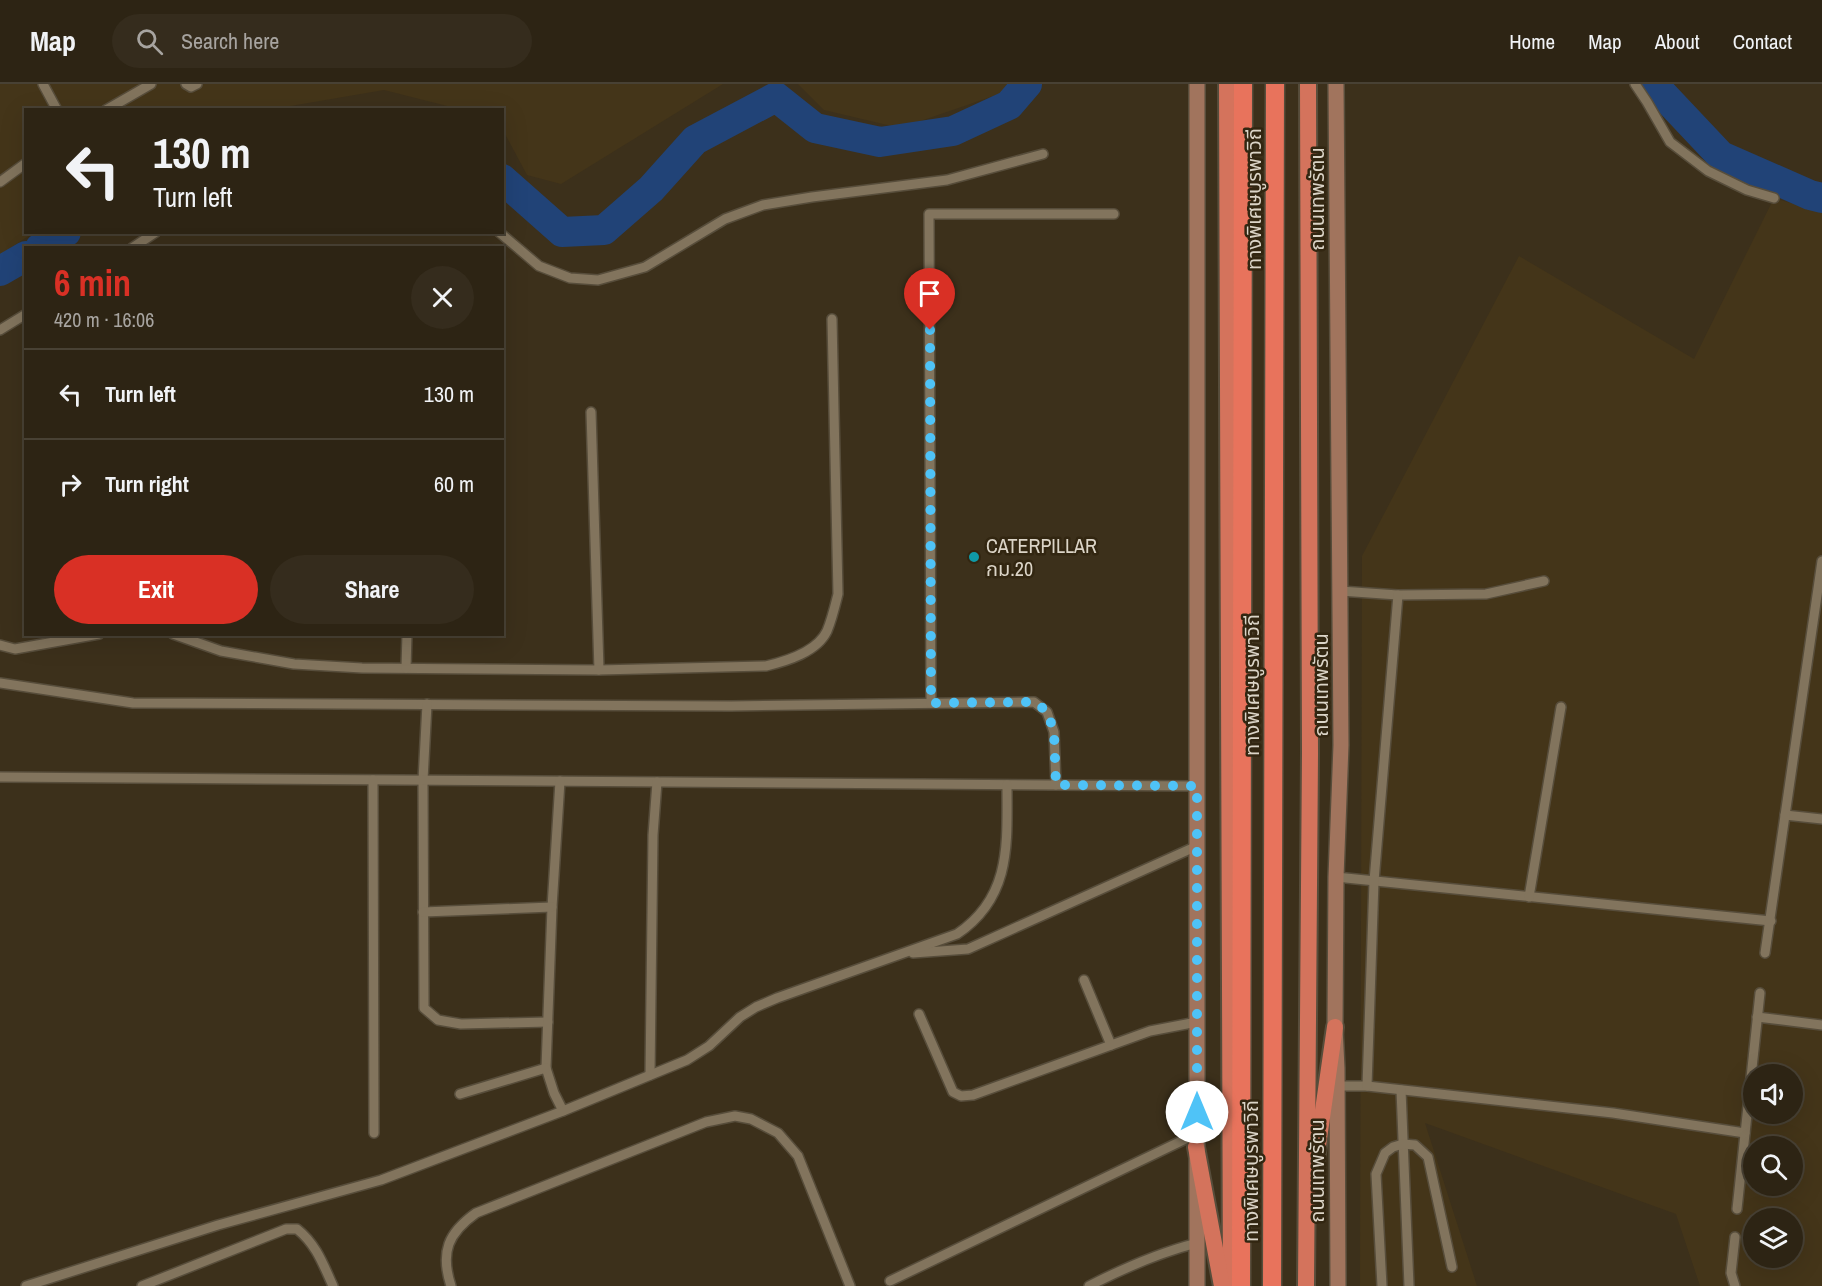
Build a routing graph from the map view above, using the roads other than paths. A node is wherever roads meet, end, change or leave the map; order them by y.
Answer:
1 (43, 84) edge
2 (151, 84) edge
3 (186, 84) edge
4 (197, 84) edge
5 (1197, 84) edge
6 (1202, 84) edge
7 (1227, 84) edge
8 (1243, 84) edge
9 (1275, 84) edge
10 (1308, 84) edge
11 (1336, 84) edge
12 (1635, 84) edge
13 (56, 108) edge
14 (109, 108) edge
15 (1198, 113) junction
16 (1043, 154) dead end
17 (24, 164) edge
18 (0, 182) edge
19 (1774, 198) dead end
20 (1114, 214) dead end
21 (153, 234) edge
22 (502, 234) edge
23 (135, 246) edge
24 (24, 315) edge
25 (832, 320) dead end
26 (0, 330) edge
27 (591, 412) dead end
28 (1822, 561) edge
29 (1544, 581) dead end
30 (1340, 591) junction
31 (1398, 595) junction
32 (88, 636) edge
33 (179, 636) edge
34 (407, 636) edge
35 (0, 645) edge
36 (406, 668) junction
37 (599, 670) junction
38 (0, 683) edge
39 (931, 703) junction
40 (428, 704) junction
41 (1561, 707) dead end
42 (0, 777) edge
43 (373, 780) junction
44 (423, 780) junction
45 (560, 781) junction
46 (657, 782) junction
47 (1007, 785) junction
48 (1056, 785) junction
49 (1197, 786) junction
50 (1785, 815) junction
51 (1822, 819) edge
52 (1197, 846) junction
53 (1336, 877) junction
54 (1374, 881) junction
55 (1529, 897) junction
56 (552, 907) junction
57 (423, 912) junction
58 (1771, 921) junction
59 (1765, 953) dead end
60 (898, 955) junction
61 (1084, 980) dead end
62 (1760, 993) dead end
63 (919, 1014) dead end
64 (1758, 1017) junction
65 (548, 1022) junction
66 (1197, 1022) junction
67 (1822, 1025) edge
68 (1335, 1027) junction
69 (1111, 1045) junction
70 (546, 1068) junction
71 (650, 1075) junction
72 (1336, 1086) junction
73 (1367, 1086) junction
74 (1401, 1090) junction
75 (460, 1094) dead end
76 (563, 1111) junction
77 (374, 1133) dead end
78 (1745, 1133) junction
79 (1197, 1141) junction
80 (1403, 1144) junction
81 (1737, 1209) dead end
82 (1305, 1230) junction
83 (1735, 1237) dead end
84 (1197, 1243) junction
85 (1452, 1267) dead end
86 (890, 1281) dead end
87 (26, 1286) edge
88 (142, 1286) edge
89 (333, 1286) edge
90 (451, 1286) edge
91 (850, 1286) edge
92 (1089, 1286) edge
93 (1197, 1286) edge
94 (1222, 1286) edge
95 (1231, 1286) edge
96 (1241, 1286) edge
97 (1272, 1286) edge
98 (1306, 1286) edge
99 (1338, 1286) edge
100 (1382, 1286) edge
101 (1409, 1286) edge
102 (1735, 1286) edge

1 - 13 lane
2 - 14 lane
3 - 4 lane
5 - 15 main road
6 - 15 main road
7 - 95 highway
8 - 96 highway, ทางพิเศษบูรพาวิถี
9 - 97 highway, ทางพิเศษบูรพาวิถี
10 - 82 highway, ถนนเทพรัตน
11 - 30 main road, ถนนเทพรัตน
12 - 19 lane
15 - 49 main road
16 - 22 lane
17 - 18 lane
20 - 39 lane
21 - 23 lane
24 - 26 lane
25 - 37 lane
27 - 37 lane
28 - 50 lane
29 - 31 lane
30 - 31 lane
30 - 53 main road, ถนนเทพรัตน
31 - 54 lane
32 - 35 lane
33 - 36 lane
34 - 36 lane
36 - 37 lane
38 - 40 lane
39 - 40 lane
39 - 48 lane
40 - 44 lane
41 - 55 lane
42 - 43 lane
43 - 44 lane
43 - 77 lane
44 - 45 lane
44 - 57 lane
45 - 46 lane
45 - 56 lane
46 - 47 lane
46 - 71 lane
47 - 48 lane
47 - 60 lane
48 - 49 lane
49 - 52 main road
50 - 51 lane
50 - 58 lane
52 - 60 lane
52 - 66 main road
53 - 54 lane
53 - 68 main road, ถนนเทพรัตน
54 - 55 lane
54 - 73 lane
55 - 58 lane
56 - 57 lane
56 - 65 lane
57 - 65 lane
58 - 59 lane
60 - 71 lane
61 - 69 lane
62 - 64 lane
63 - 69 lane
64 - 67 lane
64 - 78 lane
65 - 70 lane
66 - 69 lane
66 - 79 main road
68 - 72 main road, ถนนเทพรัตน
68 - 82 highway
70 - 75 lane
70 - 76 lane
71 - 76 lane
72 - 73 lane
72 - 99 main road, ถนนเทพรัตน
73 - 74 lane
74 - 78 lane
74 - 80 lane
76 - 87 lane
78 - 81 lane
79 - 84 main road
79 - 86 lane
79 - 94 highway
80 - 85 lane
80 - 100 lane
80 - 101 lane
82 - 98 highway, ถนนเทพรัตน
83 - 102 lane
84 - 92 lane
84 - 93 main road
88 - 89 lane
90 - 91 lane

